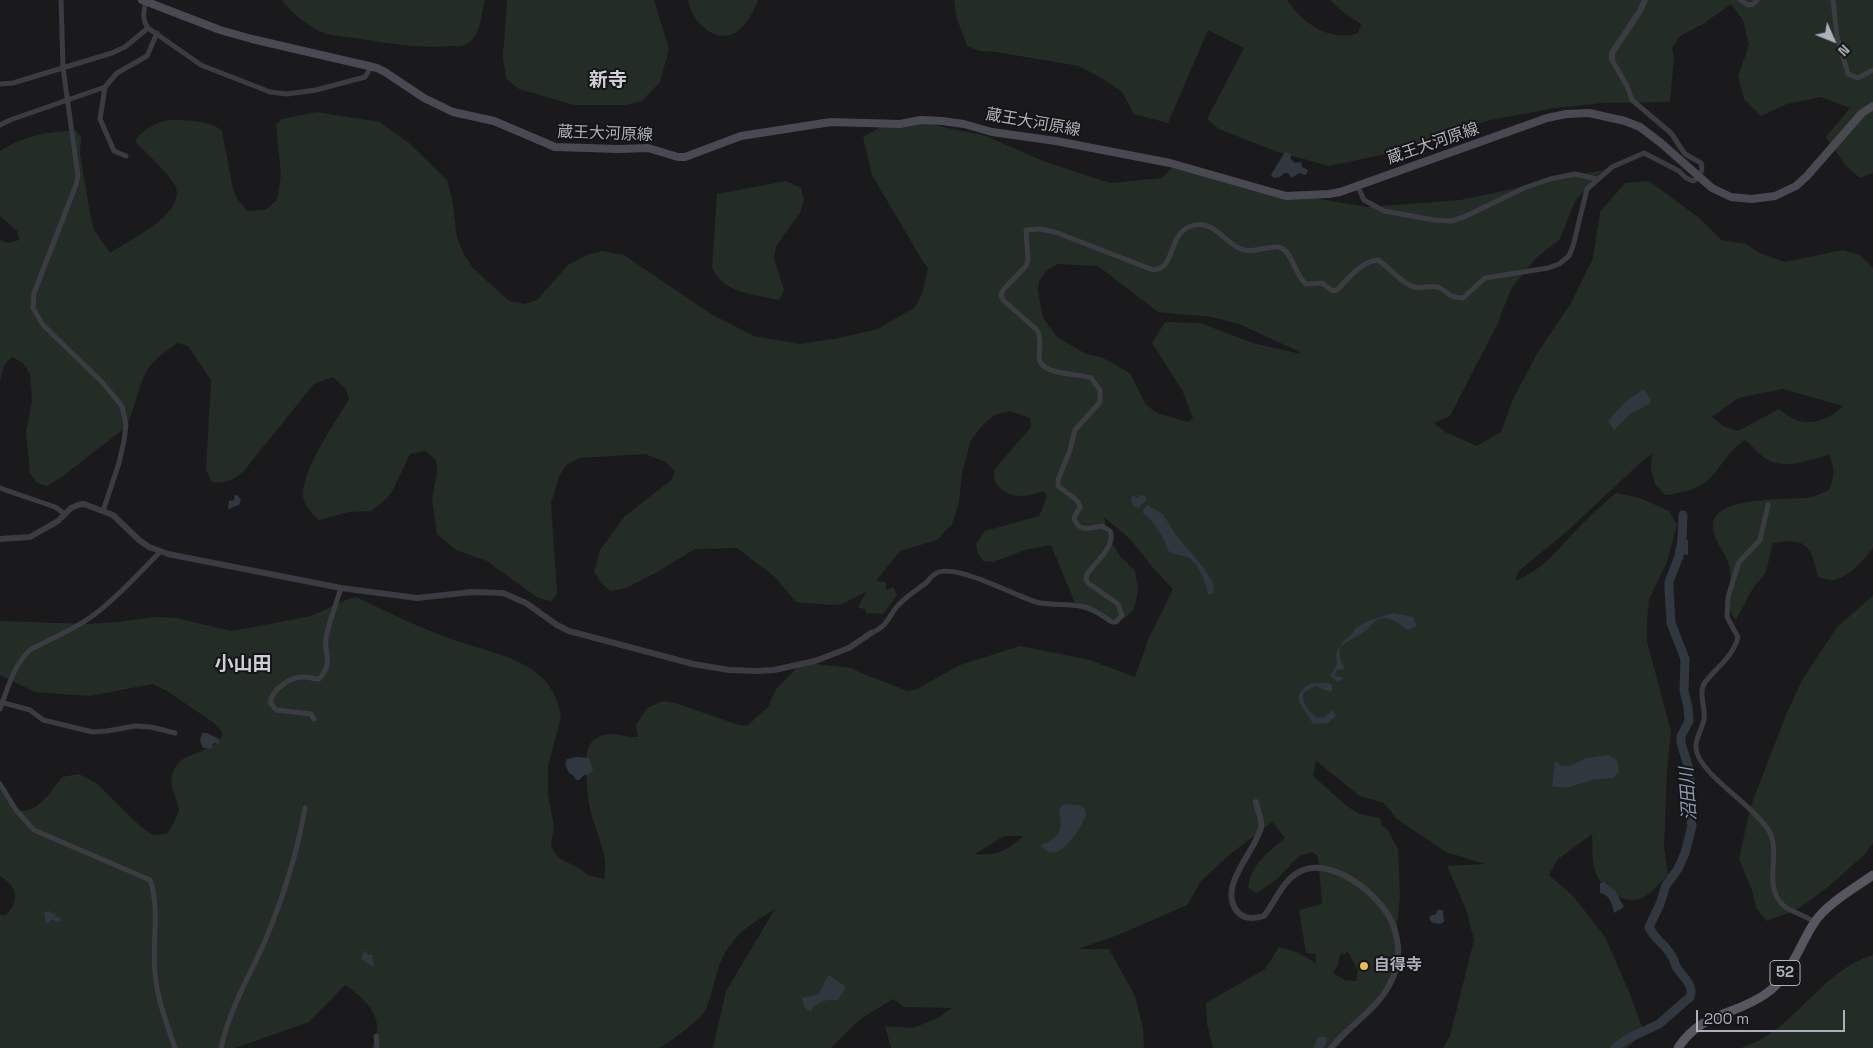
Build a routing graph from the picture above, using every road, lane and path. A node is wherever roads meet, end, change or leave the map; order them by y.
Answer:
1 (61, 0) edge
2 (164, 0) edge
3 (1645, 0) edge
4 (1740, 0) edge
5 (1757, 0) edge
6 (1833, 0) edge
7 (144, 1) edge
8 (160, 8) junction
9 (146, 25) junction
10 (157, 33) junction
11 (1612, 60) joint
12 (371, 67) junction
13 (63, 68) junction
14 (1873, 70) edge
15 (0, 84) edge
16 (105, 87) junction
17 (66, 100) junction
18 (1873, 106) edge
19 (0, 125) edge
20 (126, 156) dead end
21 (1700, 177) junction
22 (1597, 179) junction
23 (1357, 185) junction
24 (0, 488) edge
25 (1768, 505) dead end
26 (103, 511) junction
27 (65, 514) junction
28 (0, 540) edge
29 (160, 552) junction
30 (341, 588) junction
31 (872, 633) joint
32 (1, 702) edge
33 (0, 709) edge
34 (314, 720) dead end
35 (174, 733) dead end
36 (0, 784) edge
37 (1256, 802) dead end
38 (305, 808) dead end
39 (1873, 875) edge
40 (1814, 922) junction
41 (376, 1036) dead end
42 (175, 1048) edge
43 (222, 1048) edge
44 (378, 1048) edge
45 (1331, 1048) edge
46 (1678, 1048) edge

1 - 13 street
2 - 8 street
3 - 11 street
4 - 5 street
6 - 14 street
7 - 8 main road, 蔵王大河原線
7 - 9 street
8 - 12 main road, 蔵王大河原線
9 - 10 street
9 - 13 street
10 - 12 street
10 - 16 street
11 - 21 street
12 - 23 main road, 蔵王大河原線
13 - 15 street
13 - 17 street
16 - 17 street
16 - 20 street
17 - 19 street
17 - 26 street
18 - 21 main road, 蔵王大河原線
21 - 22 street
21 - 23 main road, 蔵王大河原線
22 - 23 street
22 - 31 street
24 - 27 street
25 - 40 street
26 - 27 street
26 - 29 street
27 - 28 street
29 - 30 street
29 - 32 street
30 - 31 street
30 - 34 street
32 - 33 street
32 - 35 street
36 - 42 street
37 - 45 street
38 - 43 street
39 - 40 main road, 52
40 - 46 main road, 52
41 - 44 street

